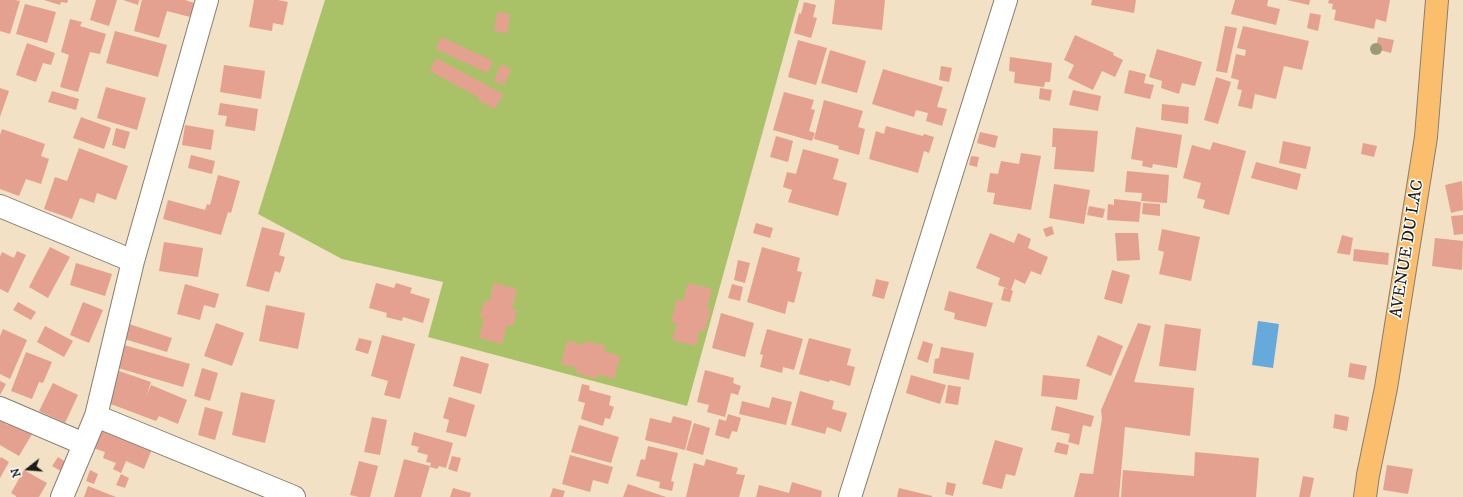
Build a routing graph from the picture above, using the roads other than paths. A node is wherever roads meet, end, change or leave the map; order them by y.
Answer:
1 (207, 0) edge
2 (1006, 0) edge
3 (1437, 0) edge
4 (0, 206) edge
5 (133, 261) junction
6 (0, 408) edge
7 (96, 416) junction
8 (84, 444) junction
9 (62, 497) edge
10 (294, 497) edge
11 (850, 497) edge
12 (1365, 497) edge

1 - 5 street
2 - 11 street
3 - 12 main road, AVENUE DU LAC
4 - 5 street
5 - 7 street
6 - 8 street
7 - 8 street
7 - 10 street
8 - 9 street

